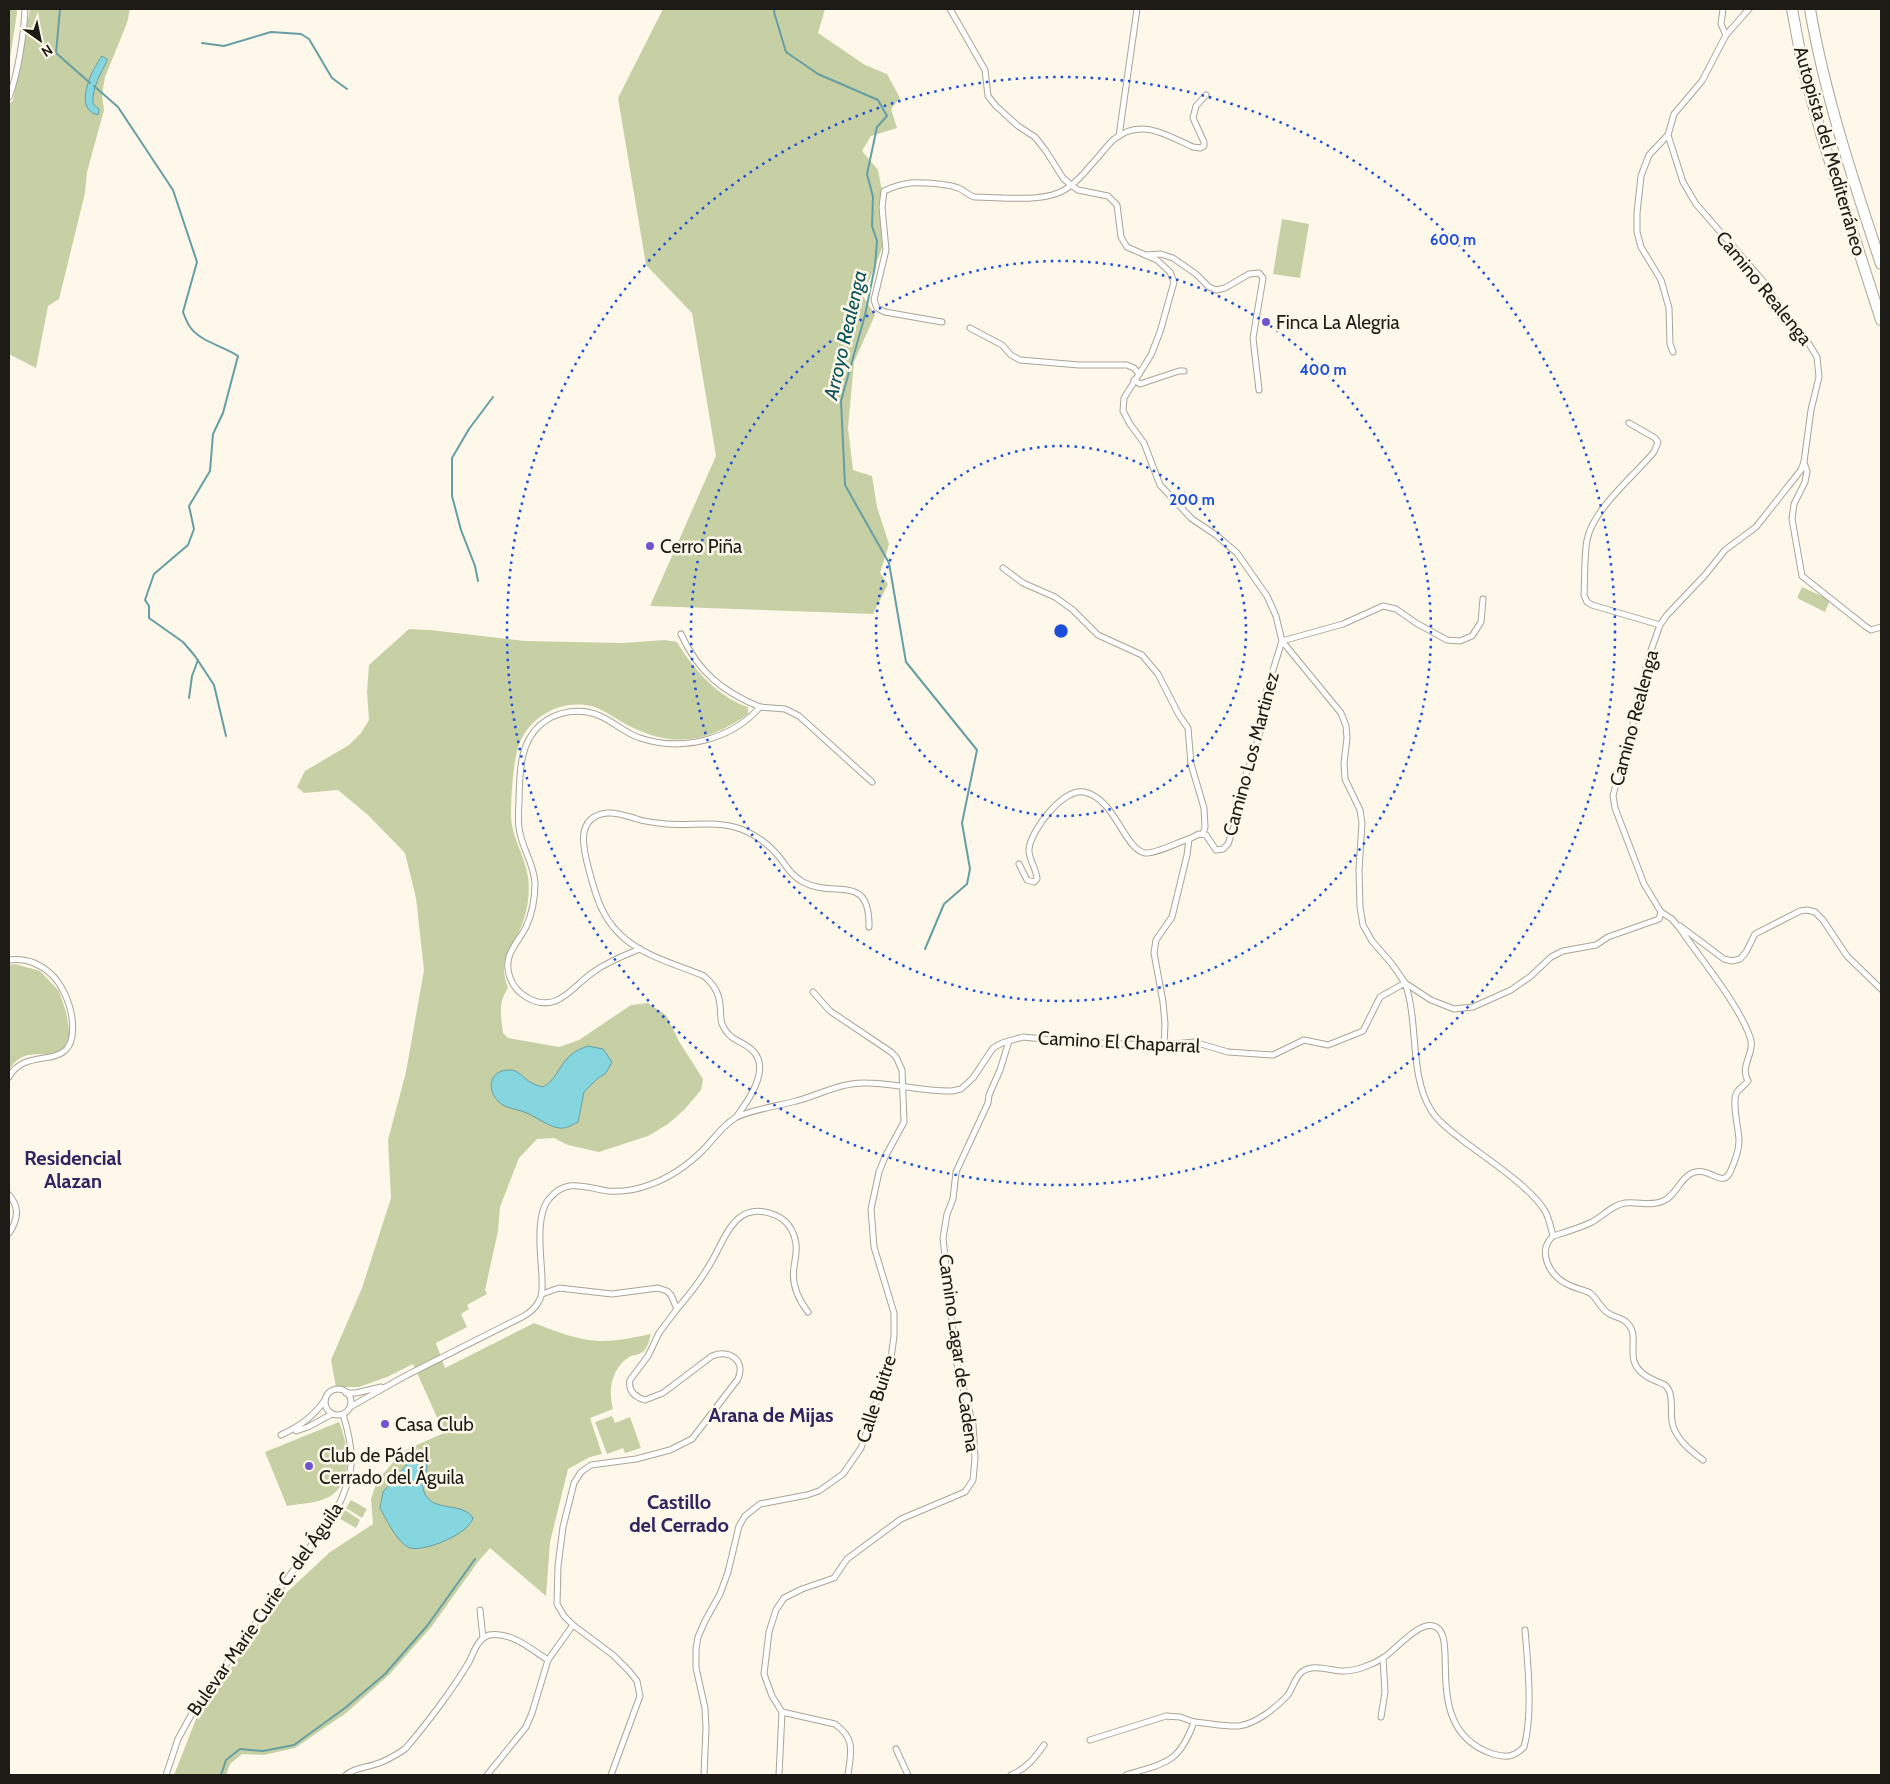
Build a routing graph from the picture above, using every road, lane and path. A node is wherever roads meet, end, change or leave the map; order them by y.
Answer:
1 (25, 9) edge
2 (950, 9) edge
3 (1138, 9) edge
4 (1723, 9) edge
5 (1749, 9) edge
6 (1792, 9) edge
7 (1810, 9) edge
8 (1726, 35) junction
9 (1206, 96) dead end
10 (9, 97) edge
11 (1668, 135) junction
12 (1119, 136) junction
13 (1071, 185) junction
14 (1146, 255) junction
15 (1881, 264) edge
16 (1881, 320) edge
17 (942, 322) dead end
18 (970, 328) dead end
19 (1673, 352) dead end
20 (1184, 371) dead end
21 (1139, 374) junction
22 (1134, 380) junction
23 (1259, 390) dead end
24 (1629, 423) dead end
25 (1804, 462) junction
26 (1003, 568) dead end
27 (1483, 599) dead end
28 (1660, 625) junction
29 (1881, 627) edge
30 (681, 634) dead end
31 (1282, 641) junction
32 (760, 706) junction
33 (872, 782) dead end
34 (1203, 834) junction
35 (1189, 838) junction
36 (1018, 864) dead end
37 (1661, 912) junction
38 (1672, 919) junction
39 (869, 927) dead end
40 (640, 950) junction
41 (9, 960) edge
42 (1405, 984) junction
43 (1881, 989) edge
44 (813, 992) dead end
45 (1009, 1041) junction
46 (1164, 1045) junction
47 (9, 1077) edge
48 (903, 1086) junction
49 (737, 1116) junction
50 (9, 1195) edge
51 (9, 1232) edge
52 (1553, 1236) junction
53 (542, 1294) junction
54 (677, 1309) junction
55 (808, 1312) dead end
56 (393, 1383) junction
57 (346, 1393) junction
58 (325, 1399) junction
59 (350, 1407) junction
60 (332, 1414) junction
61 (342, 1414) junction
62 (1703, 1460) dead end
63 (480, 1610) dead end
64 (573, 1625) junction
65 (1525, 1630) dead end
66 (483, 1638) junction
67 (1383, 1658) junction
68 (548, 1660) junction
69 (782, 1712) junction
70 (1381, 1718) dead end
71 (1194, 1722) junction
72 (1090, 1740) dead end
73 (1044, 1745) dead end
74 (896, 1749) dead end
75 (166, 1775) edge
76 (346, 1775) edge
77 (487, 1775) edge
78 (611, 1775) edge
79 (704, 1775) edge
80 (779, 1775) edge
81 (848, 1775) edge
82 (908, 1775) edge
83 (1011, 1775) edge
84 (1126, 1775) edge

1 - 10 street
2 - 13 street
3 - 12 street
4 - 8 street
5 - 8 street
6 - 16 highway, Autopista del Mediterráneo
7 - 15 highway, Autopista del Mediterráneo
8 - 11 street
9 - 12 street
11 - 19 street
11 - 25 street, Camino Realenga
12 - 13 street
13 - 14 street
13 - 17 street
14 - 21 street
14 - 23 street
18 - 21 street
20 - 22 street
21 - 22 street
22 - 31 street
24 - 28 street
25 - 28 street, Camino Realenga
25 - 29 street
26 - 34 street
27 - 31 street
28 - 37 street, Camino Realenga
30 - 32 street
31 - 34 street, Camino Los Martinez
31 - 42 street
32 - 33 street
32 - 40 street
34 - 35 street, Camino Los Martinez
35 - 36 street, Camino Los Martinez
35 - 46 street
37 - 38 street
37 - 42 street
38 - 43 street
38 - 52 street
39 - 40 street
40 - 49 street
41 - 47 street
42 - 46 street, Camino El Chaparral
42 - 52 street
44 - 48 street, Calle Buitre
45 - 46 street, Camino El Chaparral
45 - 48 street, Camino El Chaparral
45 - 69 street, Camino Lagar de Cadena
48 - 49 street
48 - 79 street, Calle Buitre
49 - 53 street
50 - 51 street
52 - 62 street
53 - 54 street
53 - 56 street
54 - 55 street
54 - 64 street
56 - 57 street
56 - 59 street
57 - 58 street
57 - 59 street
58 - 60 street
58 - 60 street
59 - 61 street
60 - 61 street
61 - 75 street, Bulevar Marie Curie C. del Águila
63 - 66 street
64 - 68 street
64 - 78 street
65 - 67 street
66 - 68 street
66 - 76 street
67 - 70 street
67 - 71 street
68 - 77 street
69 - 80 street
69 - 81 street
71 - 72 street
71 - 84 street
73 - 83 street
74 - 82 street

